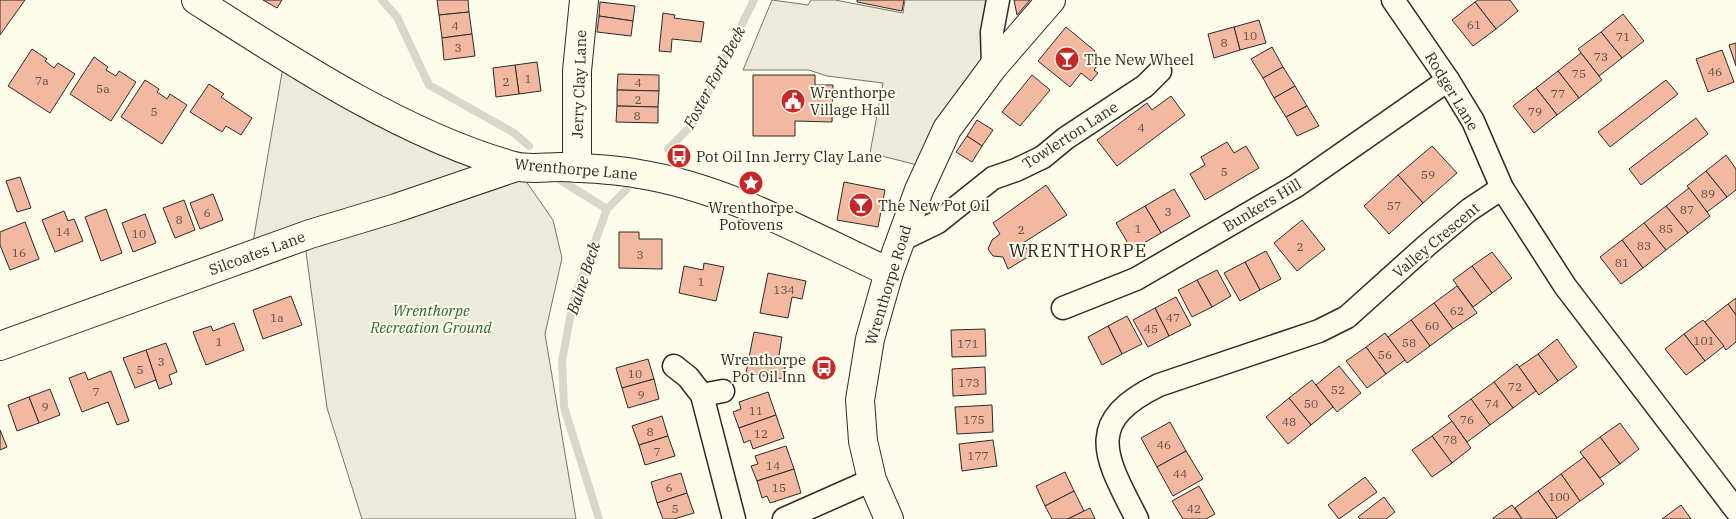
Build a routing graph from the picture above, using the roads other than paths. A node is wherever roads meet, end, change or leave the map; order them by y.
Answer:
1 (196, 0) edge
2 (584, 0) edge
3 (998, 0) edge
4 (1051, 0) edge
5 (1393, 0) edge
6 (993, 67) junction
7 (1160, 71) dead end
8 (1448, 80) junction
9 (516, 167) junction
10 (577, 168) junction
11 (1502, 188) junction
12 (901, 240) junction
13 (889, 272) junction
14 (1063, 308) dead end
15 (0, 346) edge
16 (674, 366) dead end
17 (872, 480) junction
18 (1736, 510) edge
19 (734, 519) edge
20 (784, 519) edge
21 (889, 519) edge
22 (1137, 519) edge

1 - 9 street, Wrenthorpe Lane
2 - 10 street, Jerry Clay Lane
3 - 6 street
4 - 6 street, Wrenthorpe Road
5 - 8 street, Rodger Lane
6 - 12 street, Wrenthorpe Road
7 - 12 street, Towlerton Lane
8 - 11 street, Rodger Lane
8 - 14 street, Bunkers Hill
9 - 10 street, Wrenthorpe Lane
9 - 15 street, Silcoates Lane
10 - 13 street, Wrenthorpe Lane
11 - 18 street
11 - 22 street, Valley Crescent
12 - 13 street, Wrenthorpe Road
13 - 17 street, Wrenthorpe Road
16 - 19 street
17 - 20 street
17 - 21 street, Wrenthorpe Road

